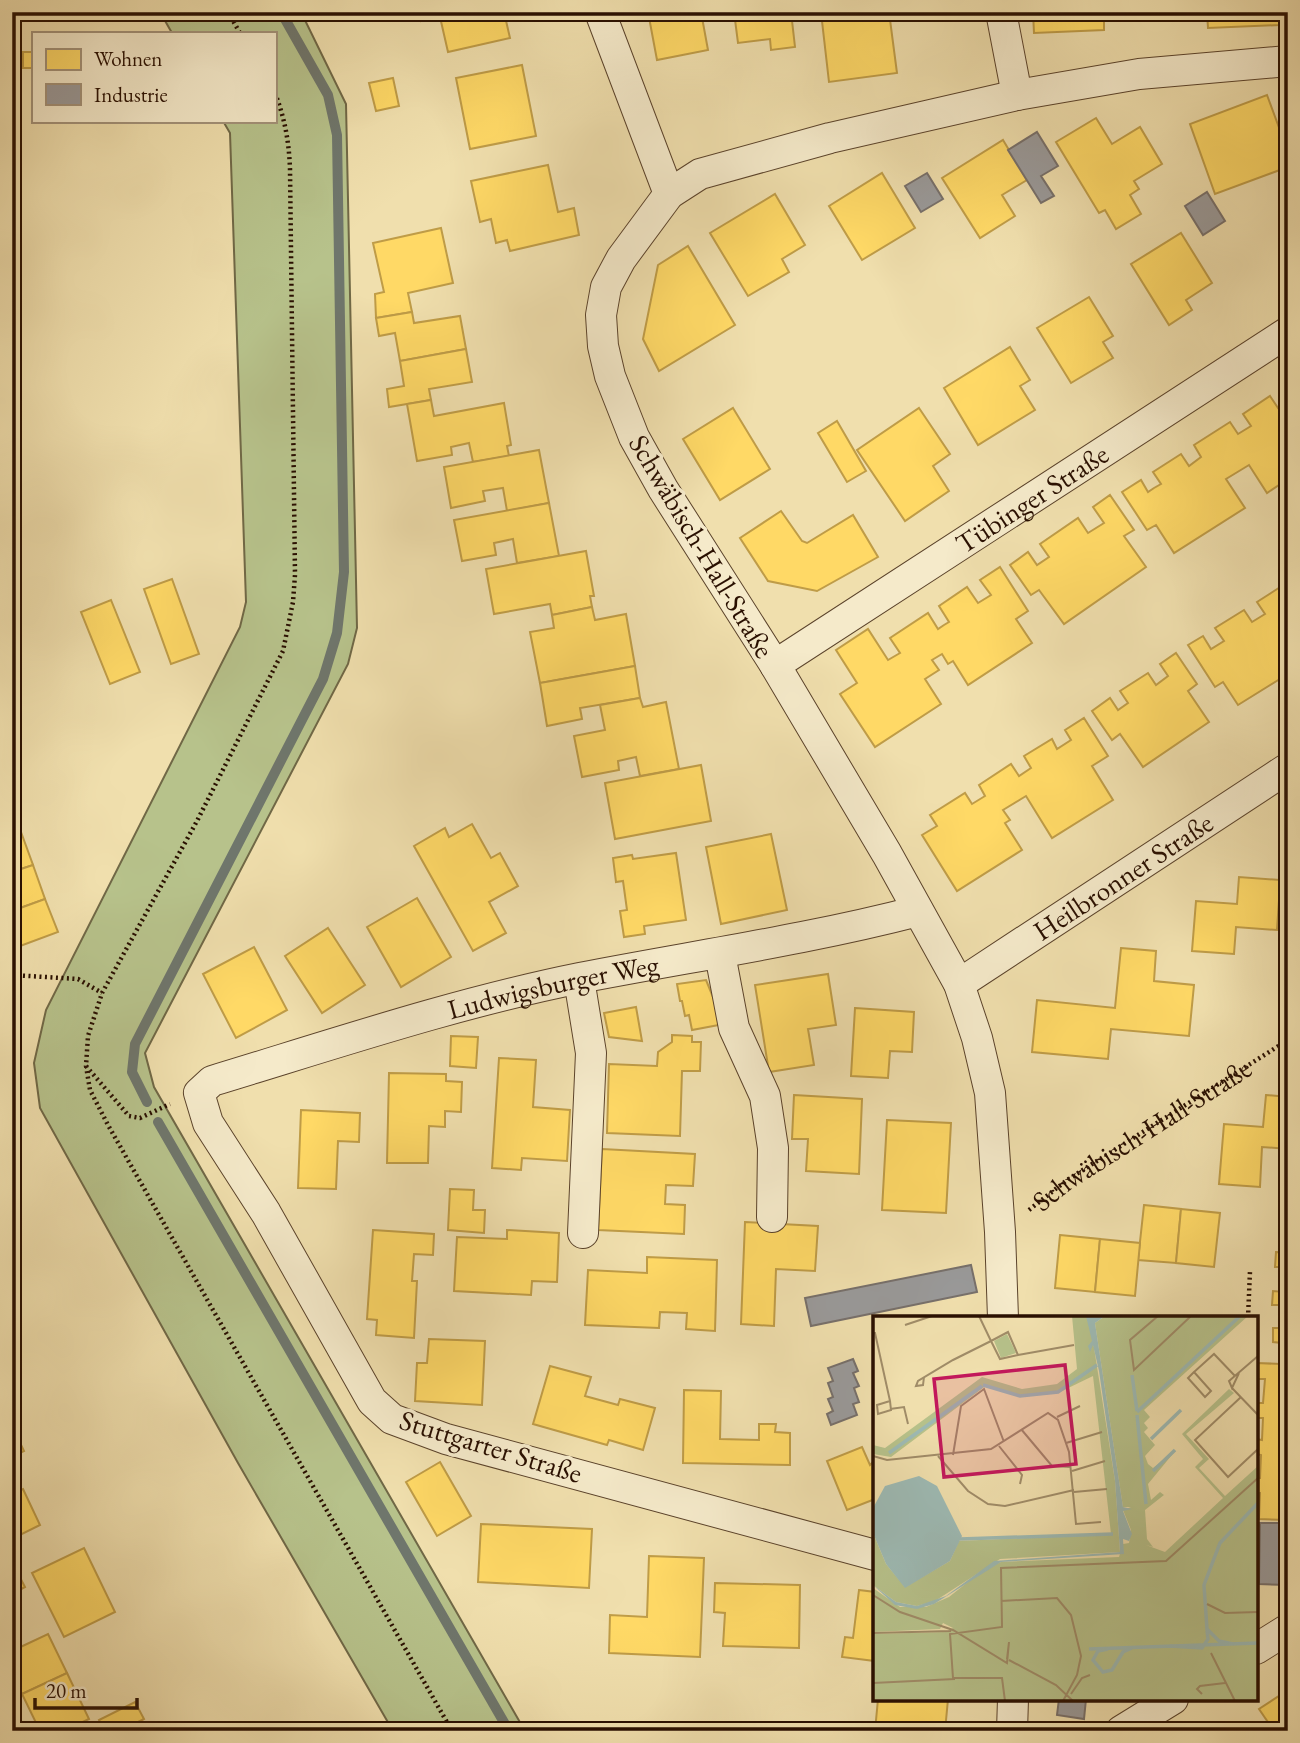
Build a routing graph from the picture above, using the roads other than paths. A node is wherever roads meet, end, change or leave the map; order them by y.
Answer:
1 (600, 12) edge
2 (1001, 12) edge
3 (1288, 61) edge
4 (1017, 95) junction
5 (669, 194) junction
6 (1288, 332) edge
7 (775, 665) junction
8 (1288, 768) edge
9 (918, 911) junction
10 (720, 954) junction
11 (579, 979) junction
12 (959, 984) junction
13 (199, 1093) joint
14 (772, 1217) dead end
15 (583, 1233) dead end
16 (1003, 1316) edge
17 (873, 1554) edge
18 (1288, 1629) edge
19 (1258, 1648) edge
20 (1013, 1701) edge
21 (1170, 1701) edge
22 (1013, 1731) edge
23 (1121, 1731) edge

1 - 5 street
2 - 4 street
3 - 4 street, Schwäbisch-Hall-Straße
4 - 5 street, Schwäbisch-Hall-Straße
5 - 7 street, Schwäbisch-Hall-Straße
6 - 7 street, Tübinger Straße
7 - 9 street, Schwäbisch-Hall-Straße
8 - 12 street, Heilbronner Straße
9 - 10 street, Ludwigsburger Weg
9 - 12 street, Schwäbisch-Hall-Straße
10 - 11 street, Ludwigsburger Weg
10 - 14 street
11 - 13 street, Ludwigsburger Weg
11 - 15 street
12 - 16 street, Schwäbisch-Hall-Straße
13 - 17 street, Stuttgarter Straße
18 - 19 street
20 - 22 street
21 - 23 street

